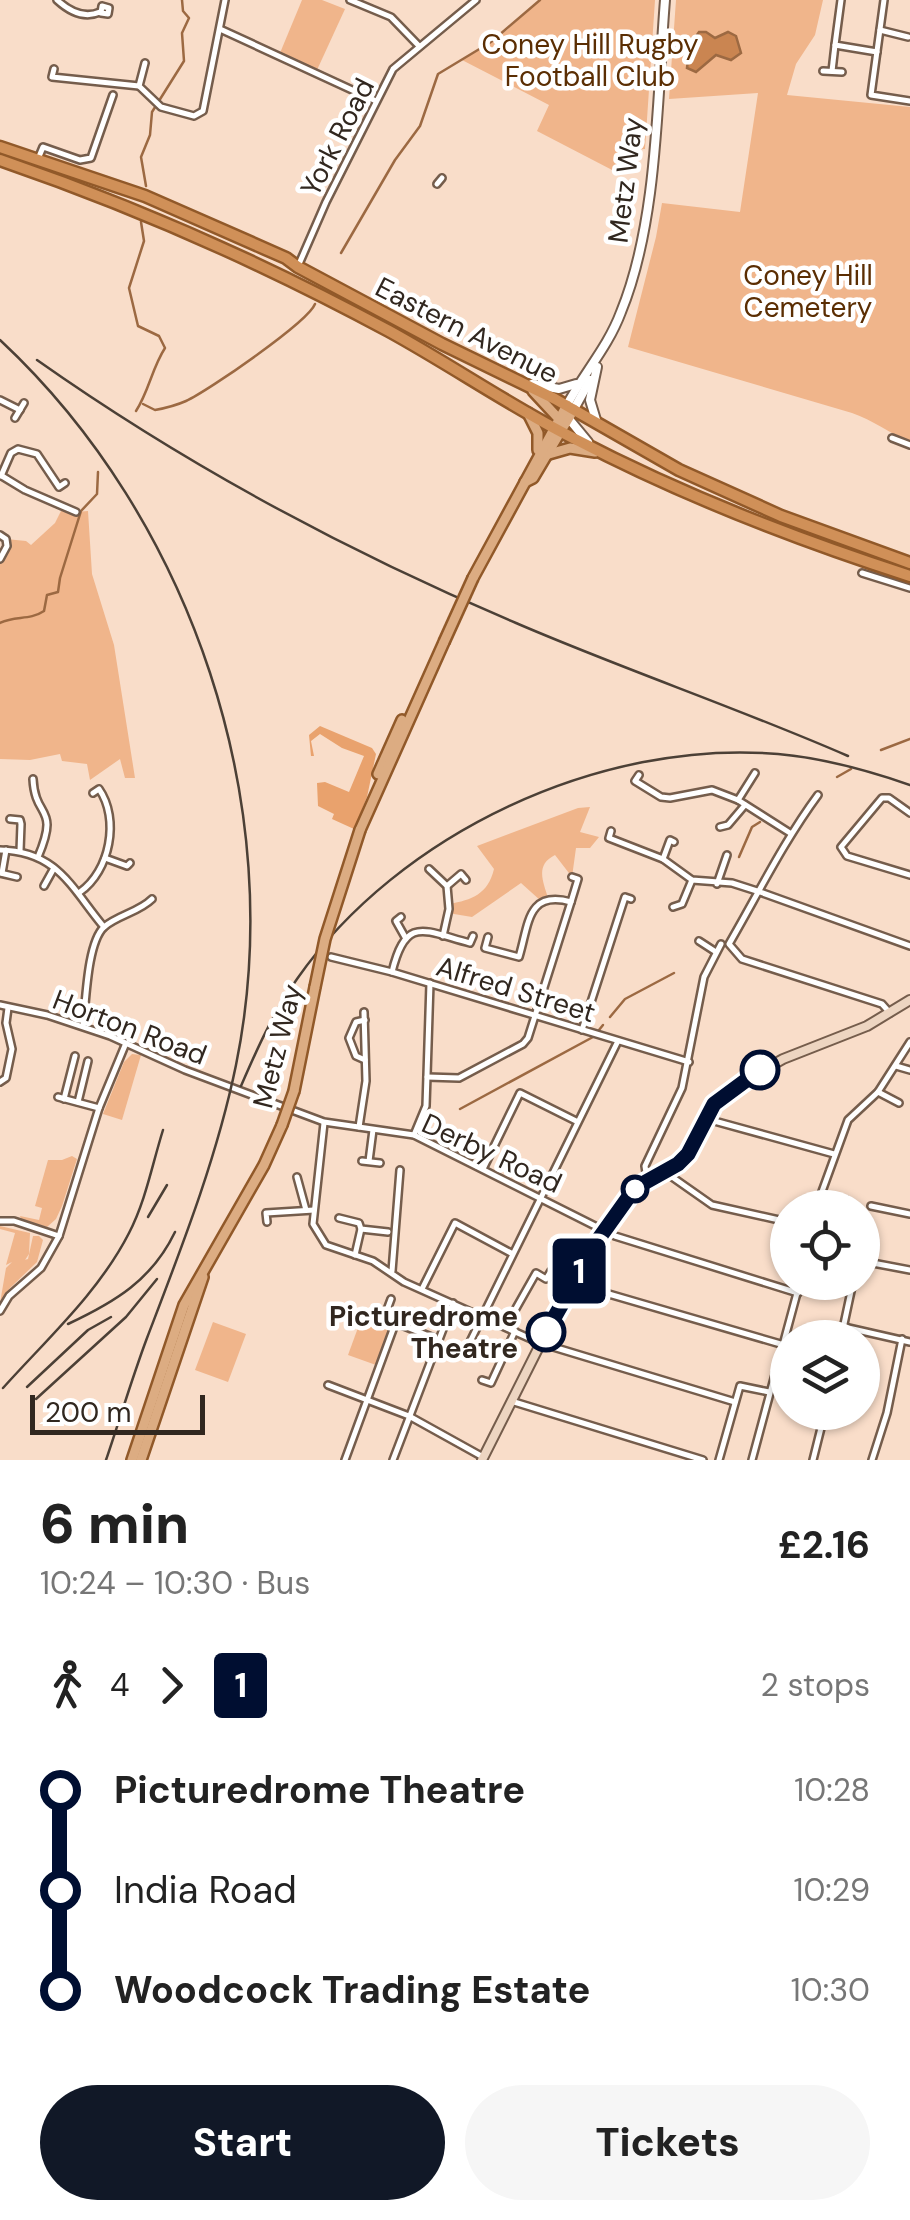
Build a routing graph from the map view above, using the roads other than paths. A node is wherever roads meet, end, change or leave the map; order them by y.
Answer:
1 (58, 0) edge
2 (224, 0) edge
3 (350, 0) edge
4 (476, 0) edge
5 (664, 0) edge
6 (840, 0) edge
7 (884, 0) edge
8 (100, 12) dead end
9 (220, 29) junction
10 (880, 30) junction
11 (908, 36) edge
12 (835, 45) junction
13 (419, 46) junction
14 (877, 52) junction
15 (145, 63) dead end
16 (54, 69) dead end
17 (823, 70) dead end
18 (832, 71) junction
19 (842, 72) dead end
20 (139, 86) junction
21 (113, 95) dead end
22 (376, 102) junction
23 (910, 102) edge
24 (0, 147) edge
25 (38, 158) junction
26 (0, 160) edge
27 (126, 190) junction
28 (124, 208) junction
29 (244, 238) junction
30 (241, 257) junction
31 (298, 267) junction
32 (290, 280) junction
33 (598, 362) junction
34 (520, 380) junction
35 (582, 380) junction
36 (0, 400) edge
37 (510, 402) junction
38 (528, 413) junction
39 (15, 418) dead end
40 (564, 419) junction
41 (603, 428) junction
42 (615, 436) junction
43 (892, 438) dead end
44 (910, 445) edge
45 (549, 454) junction
46 (606, 455) junction
47 (536, 458) junction
48 (1, 475) edge
49 (525, 482) junction
50 (66, 483) dead end
51 (76, 512) dead end
52 (3, 537) edge
53 (0, 559) edge
54 (910, 563) edge
55 (862, 574) dead end
56 (910, 576) edge
57 (910, 588) edge
58 (756, 773) dead end
59 (635, 780) dead end
60 (93, 782) dead end
61 (31, 783) dead end
62 (818, 795) dead end
63 (738, 800) junction
64 (745, 805) junction
65 (910, 814) edge
66 (10, 819) dead end
67 (720, 826) dead end
68 (611, 831) dead end
69 (790, 833) junction
70 (674, 842) dead end
71 (3, 850) edge
72 (20, 851) junction
73 (727, 855) dead end
74 (38, 857) junction
75 (105, 858) junction
76 (663, 859) junction
77 (127, 867) dead end
78 (54, 868) junction
79 (428, 869) dead end
80 (1, 873) edge
81 (17, 876) dead end
82 (910, 876) edge
83 (572, 877) dead end
84 (466, 880) dead end
85 (692, 880) junction
86 (717, 884) junction
87 (447, 886) junction
88 (53, 888) dead end
89 (80, 892) junction
90 (760, 892) junction
91 (152, 899) dead end
92 (631, 899) dead end
93 (570, 902) junction
94 (673, 907) dead end
95 (401, 917) dead end
96 (104, 927) junction
97 (443, 936) junction
98 (472, 936) dead end
99 (405, 937) junction
100 (488, 937) dead end
101 (699, 941) dead end
102 (503, 944) dead end
103 (720, 944) dead end
104 (910, 946) edge
105 (501, 952) junction
106 (716, 952) junction
107 (331, 956) dead end
108 (392, 972) junction
109 (430, 983) junction
110 (910, 1000) edge
111 (0, 1005) edge
112 (8, 1008) junction
113 (364, 1012) dead end
114 (890, 1012) junction
115 (536, 1016) junction
116 (365, 1020) junction
117 (82, 1026) junction
118 (582, 1030) junction
119 (618, 1040) junction
120 (910, 1042) edge
121 (126, 1043) junction
122 (75, 1056) dead end
123 (365, 1060) junction
124 (88, 1061) dead end
125 (690, 1062) junction
126 (896, 1066) junction
127 (910, 1070) edge
128 (427, 1078) junction
129 (0, 1082) edge
130 (878, 1092) junction
131 (244, 1094) joint
132 (78, 1102) junction
133 (899, 1103) dead end
134 (100, 1108) junction
135 (704, 1118) junction
136 (576, 1120) junction
137 (324, 1122) junction
138 (359, 1127) junction
139 (373, 1129) junction
140 (414, 1134) junction
141 (834, 1154) junction
142 (380, 1162) dead end
143 (483, 1169) junction
144 (400, 1170) dead end
145 (665, 1172) junction
146 (297, 1177) dead end
147 (647, 1179) junction
148 (822, 1190) edge
149 (539, 1196) junction
150 (880, 1208) edge
151 (310, 1210) junction
152 (910, 1214) edge
153 (339, 1218) dead end
154 (770, 1218) edge
155 (0, 1221) edge
156 (267, 1222) dead end
157 (361, 1229) junction
158 (604, 1230) junction
159 (388, 1232) dead end
160 (59, 1236) junction
161 (512, 1254) junction
162 (355, 1255) junction
163 (209, 1261) junction
164 (880, 1264) edge
165 (910, 1270) edge
166 (392, 1272) junction
167 (552, 1272) dead end
168 (572, 1283) junction
169 (770, 1284) edge
170 (422, 1289) junction
171 (524, 1290) junction
172 (533, 1295) dead end
173 (391, 1298) dead end
174 (453, 1302) junction
175 (0, 1311) edge
176 (482, 1315) junction
177 (396, 1324) junction
178 (506, 1326) junction
179 (515, 1331) junction
180 (880, 1334) edge
181 (902, 1339) junction
182 (439, 1340) junction
183 (770, 1341) edge
184 (910, 1342) edge
185 (540, 1343) junction
186 (464, 1354) dead end
187 (482, 1380) dead end
188 (328, 1385) dead end
189 (770, 1392) joint
190 (368, 1400) junction
191 (511, 1401) junction
192 (735, 1402) junction
193 (409, 1416) junction
194 (820, 1430) edge
195 (482, 1458) edge
196 (132, 1460) edge
197 (141, 1460) edge
198 (345, 1460) edge
199 (393, 1460) edge
200 (704, 1460) edge
201 (719, 1460) edge
202 (752, 1460) edge
203 (812, 1460) edge
204 (872, 1460) edge

1 - 8 street
2 - 9 street
3 - 13 street
4 - 13 street, York Road
5 - 33 street, Metz Way
6 - 12 street
7 - 10 street
9 - 20 street
9 - 22 street
10 - 11 street
10 - 14 street
12 - 14 street
12 - 18 street
13 - 22 street, York Road
14 - 23 street
15 - 20 street
16 - 20 street
17 - 18 street
18 - 19 street
21 - 25 street
22 - 31 street, York Road
24 - 25 highway, Eastern Avenue
25 - 27 highway, Eastern Avenue
26 - 28 highway, Eastern Avenue
27 - 28 highway
27 - 29 highway, Eastern Avenue
28 - 30 highway, Eastern Avenue
29 - 30 highway
29 - 31 highway, Eastern Avenue
30 - 32 highway, Eastern Avenue
31 - 32 highway
31 - 34 highway, Eastern Avenue
32 - 37 highway, Eastern Avenue
33 - 35 street, Metz Way
33 - 40 street, Metz Way
33 - 41 street
34 - 35 street
34 - 37 highway
34 - 40 highway, Eastern Avenue
35 - 40 street, Metz Way
36 - 39 street
37 - 38 highway, Eastern Avenue
38 - 40 highway, Eastern Avenue
38 - 47 main road
40 - 41 highway, Eastern Avenue
40 - 45 main road, Metz Way
40 - 46 highway, Eastern Avenue
40 - 47 main road, Metz Way
41 - 42 highway, Eastern Avenue
42 - 46 highway
42 - 54 highway, Eastern Avenue
43 - 44 street
45 - 46 main road
45 - 49 main road, Metz Way
46 - 56 highway, Eastern Avenue
47 - 49 main road, Metz Way
48 - 50 street
48 - 51 street
49 - 163 main road, Metz Way, bridge
52 - 53 street
55 - 57 street
58 - 63 street
59 - 63 street
60 - 75 street
61 - 74 street
62 - 69 street
63 - 64 street
64 - 67 street
64 - 69 street
65 - 82 street
66 - 72 street
68 - 76 street
69 - 90 street
70 - 76 street
71 - 72 street
71 - 80 street
72 - 74 street
73 - 86 street
74 - 78 street
75 - 77 street
75 - 89 street
76 - 85 street
78 - 88 street
78 - 89 street
79 - 87 street
80 - 81 street
83 - 93 street
84 - 87 street
85 - 86 street
85 - 94 street
86 - 90 street
87 - 97 street
89 - 96 street
90 - 104 street
90 - 114 street
91 - 96 street
92 - 118 street
93 - 105 street
93 - 115 street
95 - 99 street
96 - 117 street
97 - 98 street
97 - 99 street
99 - 108 street
100 - 105 street
101 - 106 street
102 - 105 street
103 - 106 street
106 - 125 street
107 - 108 street, Alfred Street
108 - 109 street, Alfred Street
109 - 115 street, Alfred Street
109 - 128 street
110 - 114 main road
111 - 112 street, Horton Road
112 - 117 street, Horton Road
112 - 129 street
113 - 116 street
114 - 135 main road
115 - 118 street, Alfred Street
115 - 128 street
116 - 123 street
116 - 123 street
117 - 121 street, Horton Road
118 - 119 street, Alfred Street
119 - 125 street, Alfred Street
119 - 136 street
120 - 126 street
121 - 131 street, Horton Road
121 - 134 street
122 - 132 street
123 - 138 street
124 - 132 street
125 - 147 street
126 - 127 street
126 - 130 street
128 - 140 street
130 - 133 street
130 - 141 street
131 - 137 street, Derby Road
132 - 134 street
134 - 160 street
135 - 141 street
135 - 145 main road
136 - 143 street
136 - 149 street
137 - 138 street, Derby Road
137 - 151 street
138 - 139 street, Derby Road
139 - 140 street, Derby Road
139 - 142 street
140 - 143 street, Derby Road
141 - 148 street
143 - 149 street, Derby Road
144 - 166 street
145 - 147 main road
145 - 154 street
146 - 151 street
147 - 158 main road
149 - 158 street, Derby Road
149 - 161 street
150 - 152 street
151 - 156 street
151 - 162 street
153 - 157 street
155 - 160 street
157 - 159 street
157 - 162 street
158 - 168 main road
158 - 169 street, Derby Road
160 - 175 street
161 - 170 street
161 - 176 street
162 - 166 street
163 - 196 main road, Metz Way
163 - 197 main road, Metz Way
164 - 165 street
166 - 170 street
167 - 171 street
168 - 183 street
168 - 185 main road
170 - 174 street
171 - 172 street
171 - 178 street
173 - 177 street
174 - 176 street
174 - 182 street
176 - 178 street
176 - 186 street
177 - 182 street
177 - 190 street
178 - 179 street
179 - 185 street
179 - 187 street
180 - 181 street
181 - 184 street
181 - 204 street
182 - 193 street
185 - 191 main road
185 - 192 street
188 - 190 street
189 - 192 street
189 - 202 street
190 - 193 street
190 - 198 street
191 - 195 main road
191 - 200 street
192 - 201 street
193 - 195 street
193 - 199 street
194 - 203 street

